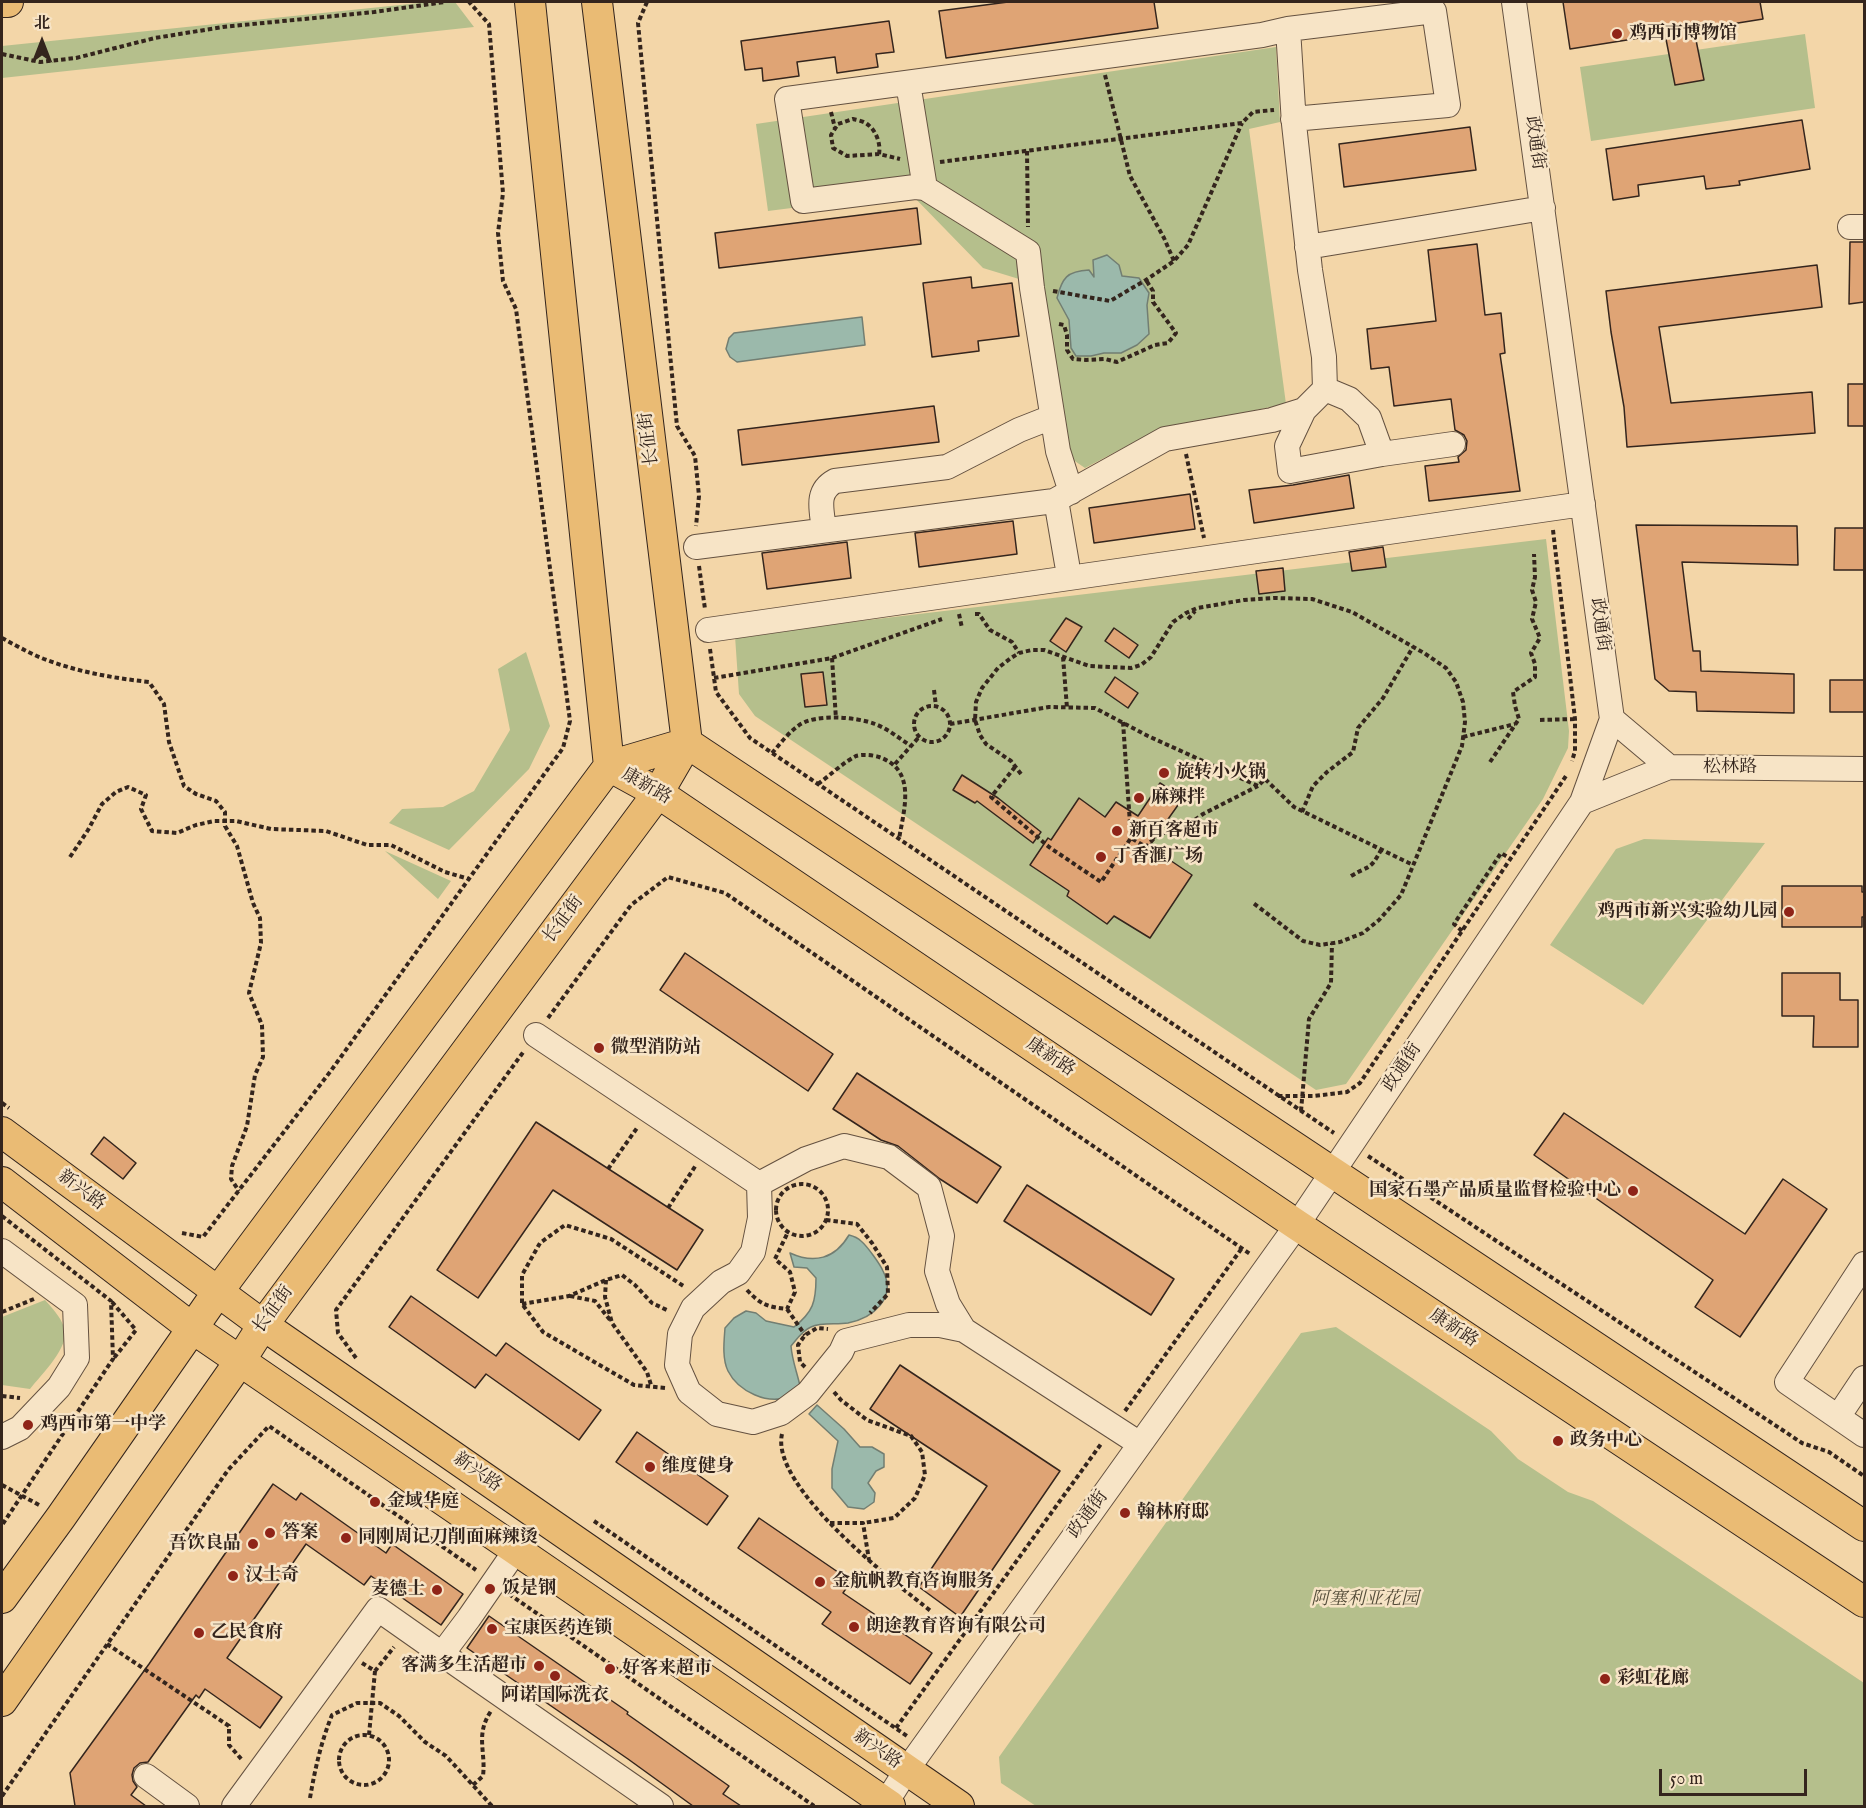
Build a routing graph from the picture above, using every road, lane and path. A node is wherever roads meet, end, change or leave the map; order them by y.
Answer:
1 (2, 2) edge
2 (8, 2) edge
3 (445, 2) edge
4 (469, 2) edge
5 (530, 2) edge
6 (597, 2) edge
7 (647, 2) edge
8 (1514, 2) edge
9 (1288, 29) junction
10 (2, 54) edge
11 (1101, 57) junction
12 (908, 83) junction
13 (1293, 119) junction
14 (1242, 123) junction
15 (1119, 138) junction
16 (1027, 151) junction
17 (879, 154) junction
18 (921, 164) junction
19 (925, 188) junction
20 (1543, 208) junction
21 (1307, 247) junction
22 (1028, 252) junction
23 (1174, 261) junction
24 (1146, 280) junction
25 (1056, 291) dead end
26 (1037, 325) junction
27 (1325, 388) junction
28 (1304, 410) junction
29 (1052, 417) junction
30 (1182, 436) junction
31 (1453, 444) dead end
32 (1382, 454) junction
33 (1064, 496) junction
34 (1583, 504) junction
35 (1550, 508) junction
36 (824, 530) junction
37 (696, 547) junction
38 (1534, 554) dead end
39 (1209, 558) junction
40 (1067, 564) dead end
41 (1197, 608) junction
42 (959, 614) junction
43 (1188, 619) dead end
44 (962, 628) dead end
45 (708, 630) junction
46 (2, 638) edge
47 (1413, 647) junction
48 (1019, 653) junction
49 (1063, 657) junction
50 (832, 658) junction
51 (714, 678) junction
52 (934, 690) dead end
53 (936, 706) junction
54 (1066, 708) junction
55 (836, 719) junction
56 (1575, 719) junction
57 (1612, 719) junction
58 (975, 720) junction
59 (1540, 720) dead end
60 (1123, 722) junction
61 (1516, 723) junction
62 (951, 724) junction
63 (919, 737) junction
64 (1463, 737) junction
65 (687, 743) junction
66 (911, 746) junction
67 (772, 753) junction
68 (1490, 762) dead end
69 (895, 764) junction
70 (609, 766) junction
71 (1015, 767) junction
72 (1669, 767) junction
73 (1864, 769) edge
74 (1021, 774) dead end
75 (818, 784) junction
76 (1258, 786) junction
77 (658, 793) junction
78 (1582, 802) junction
79 (1302, 812) junction
80 (225, 821) junction
81 (1131, 838) junction
82 (899, 839) junction
83 (1381, 850) junction
84 (70, 857) dead end
85 (1512, 859) junction
86 (1413, 865) junction
87 (1351, 876) dead end
88 (469, 879) junction
89 (1252, 902) dead end
90 (1462, 931) junction
91 (1332, 943) junction
92 (536, 1035) junction
93 (1278, 1096) junction
94 (1303, 1096) junction
95 (2, 1103) edge
96 (648, 1111) junction
97 (1301, 1111) junction
98 (6, 1121) edge
99 (1351, 1145) junction
100 (706, 1149) junction
101 (608, 1169) dead end
102 (1333, 1172) junction
103 (2, 1182) edge
104 (759, 1184) junction
105 (239, 1191) junction
106 (668, 1208) dead end
107 (826, 1220) junction
108 (1297, 1225) junction
109 (178, 1232) dead end
110 (788, 1232) junction
111 (1242, 1248) junction
112 (2, 1251) edge
113 (1864, 1264) edge
114 (1268, 1265) junction
115 (738, 1273) junction
116 (606, 1280) junction
117 (217, 1293) junction
118 (44, 1295) dead end
119 (569, 1296) junction
120 (703, 1299) junction
121 (111, 1301) dead end
122 (522, 1304) junction
123 (787, 1309) junction
124 (2, 1312) edge
125 (687, 1319) junction
126 (612, 1323) junction
127 (263, 1325) junction
128 (192, 1328) junction
129 (964, 1330) junction
130 (804, 1335) junction
131 (846, 1341) junction
132 (113, 1359) dead end
133 (240, 1361) junction
134 (364, 1363) dead end
135 (1864, 1378) edge
136 (819, 1379) junction
137 (651, 1385) junction
138 (689, 1392) junction
139 (2, 1396) edge
140 (30, 1399) dead end
141 (789, 1407) junction
142 (1124, 1412) dead end
143 (1838, 1417) junction
144 (1864, 1434) edge
145 (2, 1437) edge
146 (1104, 1440) dead end
147 (1140, 1444) junction
148 (1864, 1476) edge
149 (2, 1485) edge
150 (61, 1517) junction
151 (591, 1519) dead end
152 (829, 1523) junction
153 (863, 1523) junction
154 (1864, 1526) edge
155 (516, 1550) junction
156 (869, 1561) junction
157 (483, 1575) dead end
158 (502, 1589) dead end
159 (2, 1598) edge
160 (1864, 1602) edge
161 (932, 1612) dead end
162 (408, 1630) junction
163 (107, 1644) junction
164 (346, 1652) junction
165 (442, 1654) junction
166 (375, 1671) junction
167 (500, 1695) junction
168 (2, 1701) edge
169 (372, 1703) junction
170 (896, 1728) junction
171 (369, 1735) junction
172 (923, 1747) junction
173 (265, 1765) junction
174 (906, 1771) junction
175 (146, 1776) dead end
176 (473, 1785) junction
177 (2, 1796) edge
178 (310, 1798) dead end
179 (187, 1806) edge
180 (234, 1806) edge
181 (492, 1806) edge
182 (661, 1806) edge
183 (814, 1806) edge
184 (886, 1806) edge
185 (959, 1806) edge

1 - 2 main road
3 - 10 path
4 - 88 path
5 - 70 main road
6 - 65 main road, 长征街
7 - 37 path
8 - 20 street, 政通街
9 - 11 street
9 - 13 street
9 - 13 street
11 - 12 street
11 - 15 path
12 - 18 street
12 - 19 street
13 - 14 path
13 - 21 street
14 - 15 path
14 - 23 path
15 - 16 path
15 - 23 path
16 - 18 path
16 - 22 path
17 - 17 path
17 - 18 path
18 - 19 street
19 - 22 street
20 - 21 street
20 - 34 street, 政通街
21 - 27 street
22 - 26 street
23 - 24 path
24 - 25 path
24 - 26 path
26 - 29 street
27 - 28 street
27 - 32 street
28 - 30 street
28 - 32 street
29 - 33 street
29 - 36 street
30 - 33 street
30 - 39 path
31 - 32 street
33 - 36 street
33 - 40 street
34 - 35 street
34 - 57 street, 政通街
35 - 39 street
35 - 56 path
36 - 37 street
37 - 45 path
38 - 61 path
39 - 45 street
41 - 43 path
41 - 47 path
41 - 49 path
42 - 44 path
42 - 48 path
42 - 50 path
45 - 51 path
46 - 80 path
47 - 64 path
47 - 79 path
48 - 49 path
48 - 58 path
49 - 54 path
50 - 51 path
50 - 55 path
51 - 67 path
52 - 53 path
53 - 62 path
53 - 63 path
54 - 58 path
54 - 60 path
55 - 66 path
55 - 67 path
56 - 59 path
56 - 85 path
57 - 72 street
57 - 78 street, 政通街
58 - 62 path
58 - 71 path
60 - 76 path
60 - 81 path, bridge
61 - 64 path
61 - 68 path
62 - 63 path
63 - 66 path
64 - 86 path
65 - 70 main road, 康新路
65 - 77 main road, 长征街
65 - 102 main road
66 - 69 path
67 - 75 path
69 - 75 path
69 - 82 path
70 - 77 main road, 康新路
70 - 117 main road
71 - 74 path
71 - 81 path
72 - 73 street, 松林路
72 - 78 street
75 - 82 path
76 - 79 path
76 - 81 path, bridge
77 - 108 main road, 康新路
77 - 127 main road, 长征街
78 - 99 street, 政通街
79 - 83 path
80 - 84 path
80 - 88 path
80 - 105 path
82 - 93 path
83 - 86 path
83 - 87 path
85 - 90 path
85 - 90 path
86 - 91 path
88 - 105 path
89 - 91 path
90 - 94 path
91 - 94 path
92 - 96 street
92 - 111 path
92 - 134 path
93 - 94 path
93 - 97 path
94 - 97 path
95 - 98 path
96 - 100 street
96 - 101 path
97 - 99 path
98 - 117 main road, 新兴路
99 - 102 street, 政通街
99 - 148 path
100 - 104 street
100 - 106 path
102 - 108 street, 政通街
102 - 154 main road
103 - 128 main road
104 - 115 street
104 - 129 street
105 - 109 path
107 - 110 path
107 - 110 path
107 - 131 path
108 - 114 street, 政通街
108 - 160 main road, 康新路
110 - 123 path
111 - 114 path
111 - 142 path
112 - 145 street
113 - 143 street
114 - 147 street, 政通街
115 - 120 street
115 - 123 path
116 - 119 path
116 - 125 path
116 - 126 path
117 - 127 main road, 新兴路
117 - 128 main road
118 - 124 path
119 - 122 path
119 - 126 path
120 - 122 path
120 - 125 street
121 - 132 path
122 - 137 path
123 - 130 path
125 - 138 street
126 - 137 path
127 - 133 main road, 长征街
127 - 174 main road, 新兴路
128 - 133 main road
128 - 150 main road
129 - 131 street
129 - 147 street
130 - 131 path
130 - 136 path
131 - 136 street
133 - 155 main road
133 - 168 main road, 长征街
135 - 143 street
136 - 141 street
136 - 153 path
137 - 138 path
138 - 141 street
139 - 140 path
141 - 152 path
143 - 144 street
146 - 170 path
147 - 172 street, 政通街
149 - 150 path
150 - 159 main road
151 - 170 path
152 - 153 path
152 - 156 path
153 - 156 path
155 - 165 street
155 - 184 main road
156 - 161 path
157 - 163 path
158 - 183 path
162 - 164 street
162 - 165 street
162 - 166 path
163 - 173 path
163 - 177 path
164 - 166 path
164 - 173 street
165 - 167 street
166 - 169 path
167 - 176 path
167 - 182 street
169 - 171 path
169 - 176 path
169 - 178 path
170 - 172 path
171 - 171 path
172 - 174 street, 政通街
173 - 180 street
174 - 184 street, 政通街
174 - 185 main road, 新兴路
175 - 179 street
176 - 181 path

